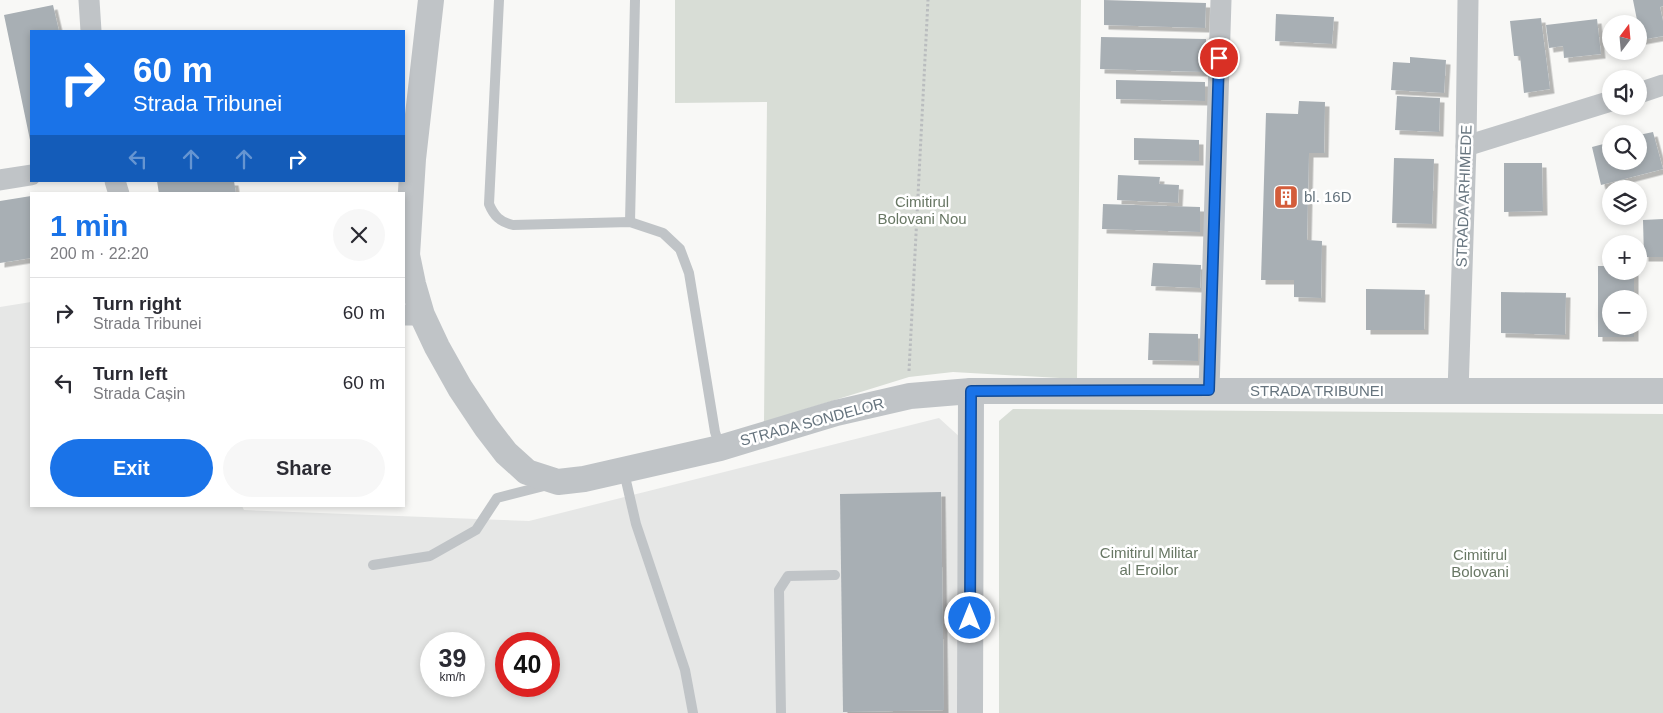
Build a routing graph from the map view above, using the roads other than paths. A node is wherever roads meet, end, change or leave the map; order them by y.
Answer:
1 (88, 0) edge
2 (431, 0) edge
3 (499, 0) edge
4 (635, 0) edge
5 (1221, 0) edge
6 (1468, 0) edge
7 (92, 30) edge
8 (1663, 85) edge
9 (1647, 90) edge
10 (1602, 104) edge
11 (1466, 146) junction
12 (30, 175) edge
13 (0, 180) edge
14 (630, 222) junction
15 (413, 315) edge
16 (1209, 390) junction
17 (971, 391) junction
18 (1663, 391) edge
19 (1458, 392) junction
20 (720, 448) junction
21 (624, 471) junction
22 (558, 482) junction
23 (374, 565) dead end
24 (835, 575) dead end
25 (693, 713) edge
26 (781, 713) edge
27 (970, 713) edge

1 - 7 street
2 - 15 street, STRADA SONDELOR
3 - 14 lane
4 - 14 lane
5 - 16 street
6 - 11 street, STRADA ARHIMEDE
8 - 9 street
10 - 11 street
11 - 19 street, STRADA ARHIMEDE
12 - 13 street
14 - 20 lane
15 - 22 street, STRADA SONDELOR
16 - 17 street, STRADA TRIBUNEI
16 - 19 street, STRADA TRIBUNEI
17 - 20 street, STRADA SONDELOR
17 - 27 street
18 - 19 street, STRADA TRIBUNEI
20 - 21 street, STRADA SONDELOR
21 - 22 street, STRADA SONDELOR
21 - 25 lane
22 - 23 lane
24 - 26 lane

